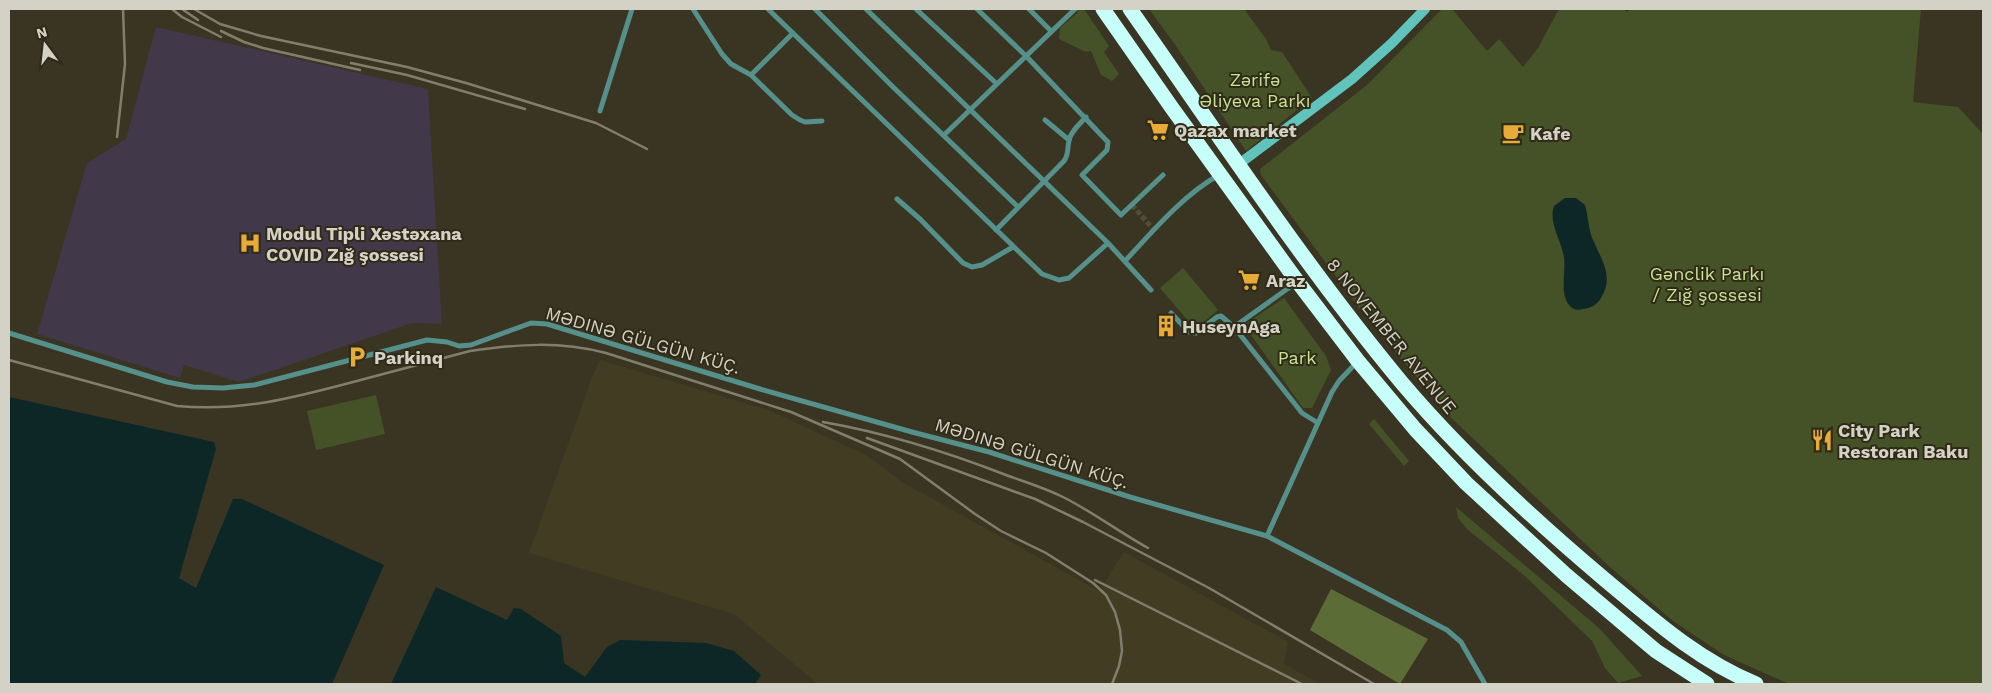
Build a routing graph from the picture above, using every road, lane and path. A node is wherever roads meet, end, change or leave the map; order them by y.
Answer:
1 (632, 9) edge
2 (693, 9) edge
3 (768, 9) edge
4 (815, 9) edge
5 (866, 9) edge
6 (916, 9) edge
7 (977, 9) edge
8 (1029, 9) edge
9 (1075, 9) edge
10 (1103, 9) edge
11 (1130, 9) edge
12 (1425, 9) edge
13 (1052, 31) junction
14 (793, 34) junction
15 (1026, 56) junction
16 (751, 75) junction
17 (996, 84) junction
18 (969, 110) junction
19 (600, 111) dead end
20 (1086, 117) junction
21 (1045, 120) dead end
22 (822, 121) dead end
23 (944, 135) junction
24 (1069, 140) junction
25 (1239, 164) junction
26 (1163, 175) dead end
27 (1220, 175) junction
28 (1044, 182) junction
29 (897, 199) dead end
30 (1018, 207) junction
31 (996, 230) junction
32 (1108, 243) junction
33 (1013, 247) junction
34 (1125, 261) junction
35 (1297, 281) junction
36 (1151, 290) dead end
37 (1172, 313) dead end
38 (1234, 327) junction
39 (9, 333) edge
40 (1358, 361) junction
41 (1318, 423) junction
42 (1267, 536) junction
43 (1486, 684) edge
44 (1706, 684) edge
45 (1756, 684) edge

1 - 19 street
2 - 16 street
3 - 14 street
4 - 23 street
5 - 18 street
6 - 17 street
7 - 15 street
8 - 13 street
9 - 13 street
10 - 27 highway
11 - 25 highway, 8 NOVEMBER AVENUE
12 - 25 main road
13 - 15 street
14 - 16 street
14 - 31 street
15 - 17 street
15 - 20 street
16 - 22 street
17 - 18 street
18 - 23 street
18 - 28 street
20 - 24 street
20 - 26 street
21 - 24 street
23 - 30 street
24 - 28 street
25 - 27 highway
25 - 45 highway, 8 NOVEMBER AVENUE
27 - 34 street
27 - 35 highway
28 - 30 street
28 - 32 street
29 - 33 street
30 - 31 street
31 - 33 street
32 - 33 street
32 - 34 street
34 - 36 street
35 - 38 street
35 - 40 highway
37 - 38 street
38 - 41 street
39 - 42 street, MƏDINƏ GÜLGÜN KÜÇ.
40 - 41 street
40 - 44 highway
41 - 42 street
42 - 43 street, MƏDINƏ GÜLGÜN KÜÇ.

